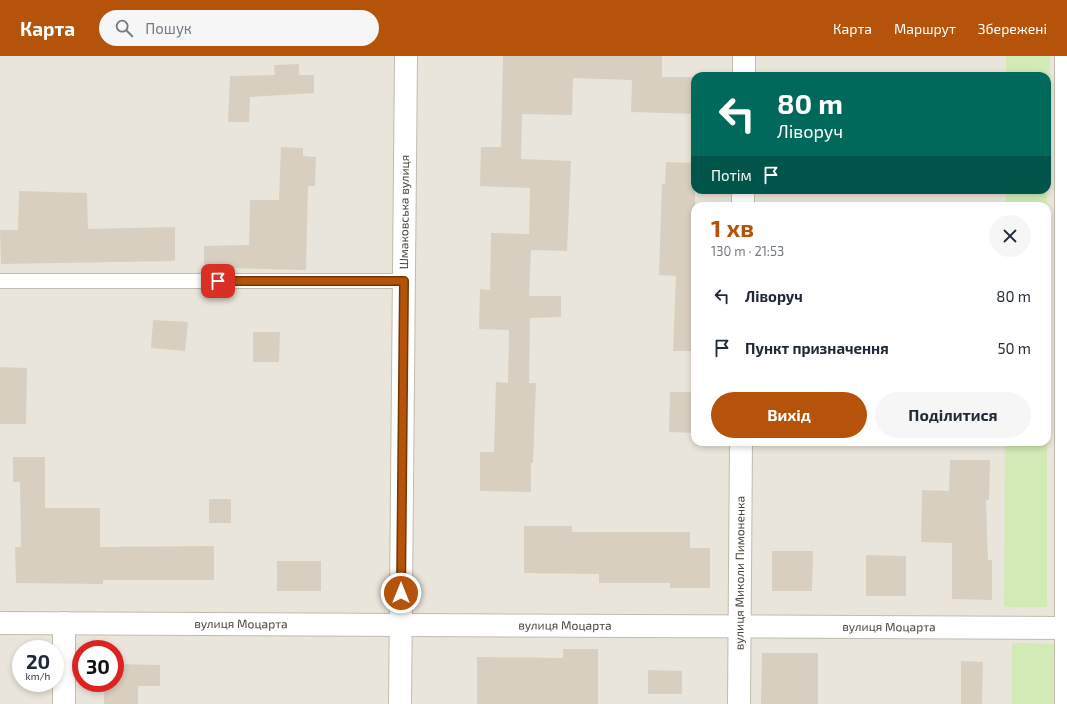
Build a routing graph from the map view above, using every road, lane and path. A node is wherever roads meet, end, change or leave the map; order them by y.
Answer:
1 (406, 56) edge
2 (744, 56) edge
3 (1066, 56) edge
4 (744, 72) edge
5 (1066, 85) edge
6 (0, 281) edge
7 (404, 281) junction
8 (1066, 363) edge
9 (742, 446) edge
10 (0, 623) edge
11 (64, 623) junction
12 (401, 625) junction
13 (740, 626) junction
14 (1066, 628) edge
15 (64, 704) edge
16 (400, 704) edge
17 (740, 704) edge
18 (1066, 704) edge

1 - 7 street, Шмаковська вулиця
2 - 4 street
3 - 5 street
5 - 8 street
6 - 7 lane
7 - 12 street, Шмаковська вулиця
8 - 14 street
9 - 13 street, вулиця Миколи Пимоненка
10 - 11 street, вулиця Моцарта
11 - 12 street, вулиця Моцарта
11 - 15 street
12 - 13 street, вулиця Моцарта
12 - 16 street, Шмаковська вулиця
13 - 14 street, вулиця Моцарта
13 - 17 street, вулиця Миколи Пимоненка
14 - 18 street

